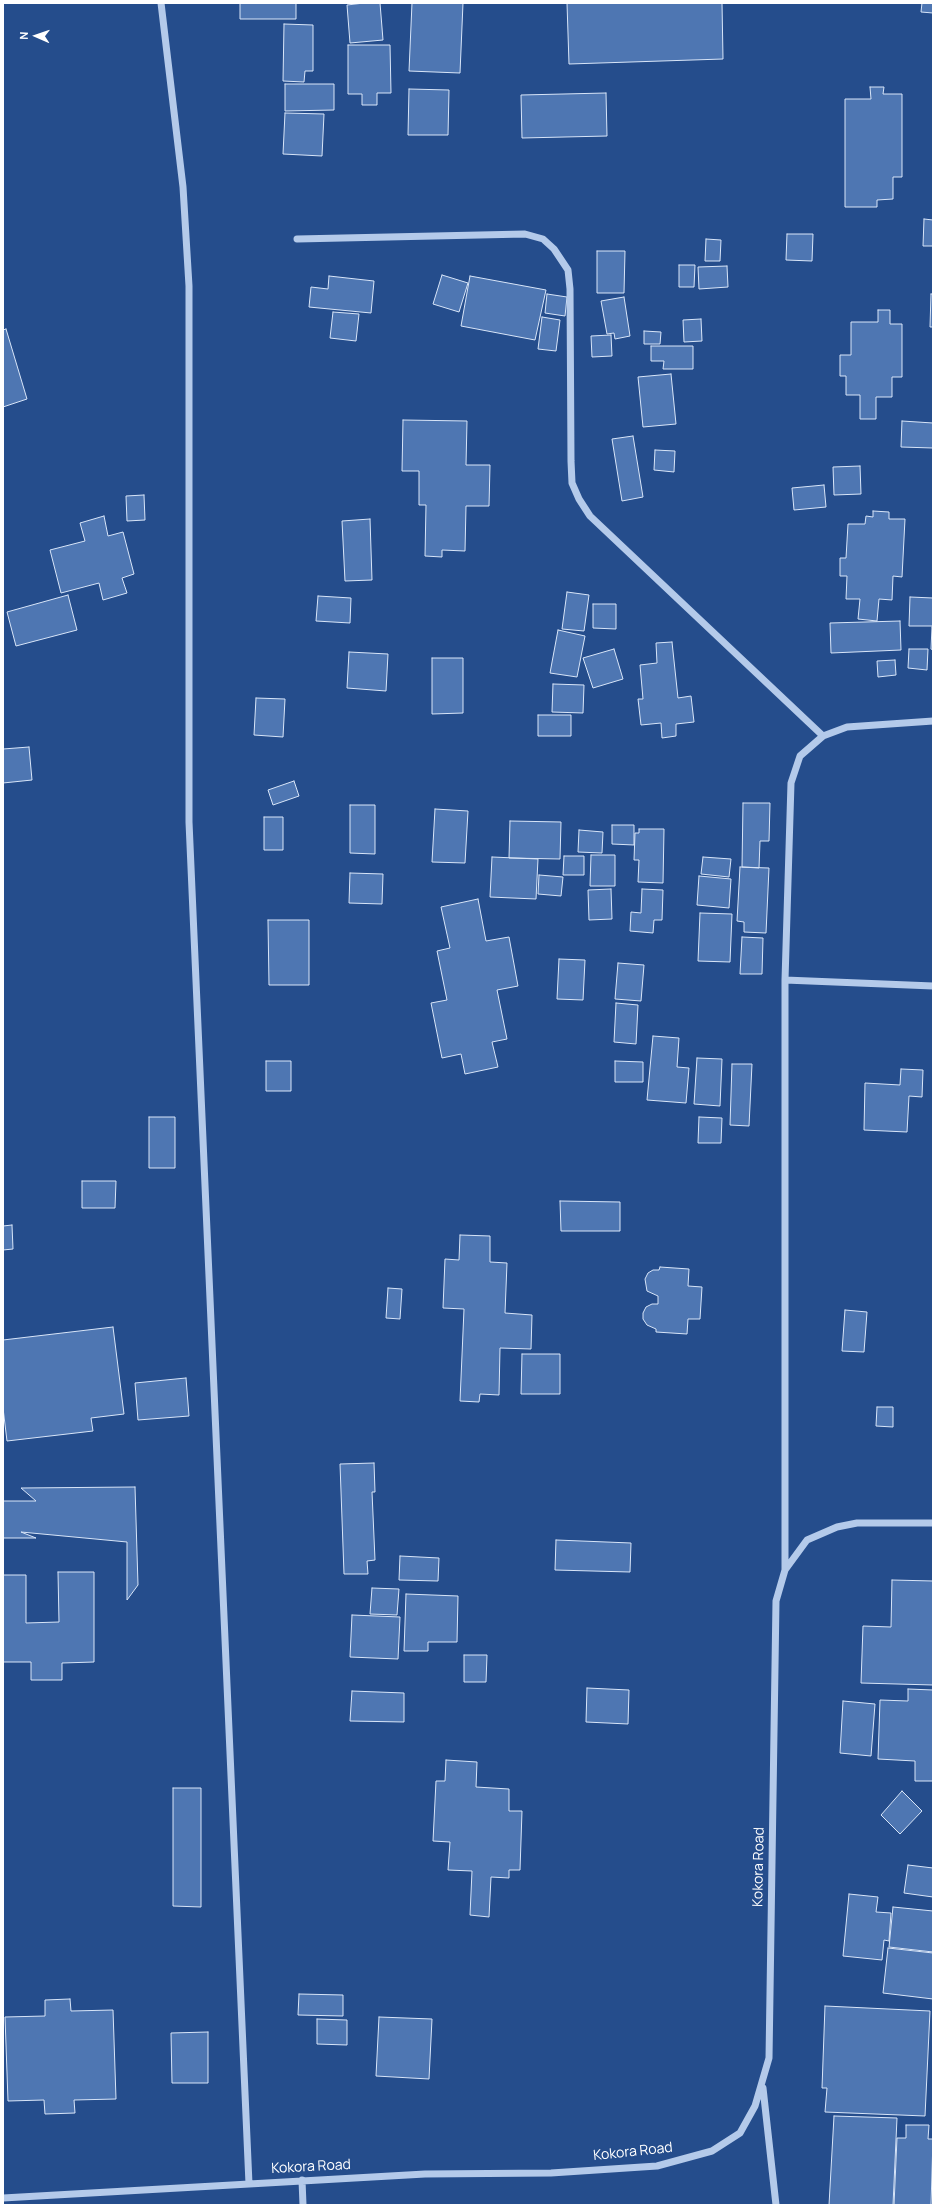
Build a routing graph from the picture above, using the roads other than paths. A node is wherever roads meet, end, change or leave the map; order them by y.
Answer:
1 (161, 3) edge
2 (297, 239) dead end
3 (933, 721) edge
4 (823, 736) junction
5 (785, 980) junction
6 (933, 986) edge
7 (933, 1523) edge
8 (785, 1570) junction
9 (762, 2086) junction
10 (302, 2180) junction
11 (249, 2184) junction
12 (3, 2198) edge
13 (303, 2205) edge
14 (776, 2205) edge

1 - 11 street
2 - 4 street
3 - 4 street
4 - 5 street
5 - 6 street
5 - 8 street
7 - 8 street, Kokora Road
8 - 9 street, Kokora Road
9 - 10 street, Kokora Road
9 - 14 street
10 - 11 street, Kokora Road
10 - 13 street
11 - 12 street, Kokora Road

